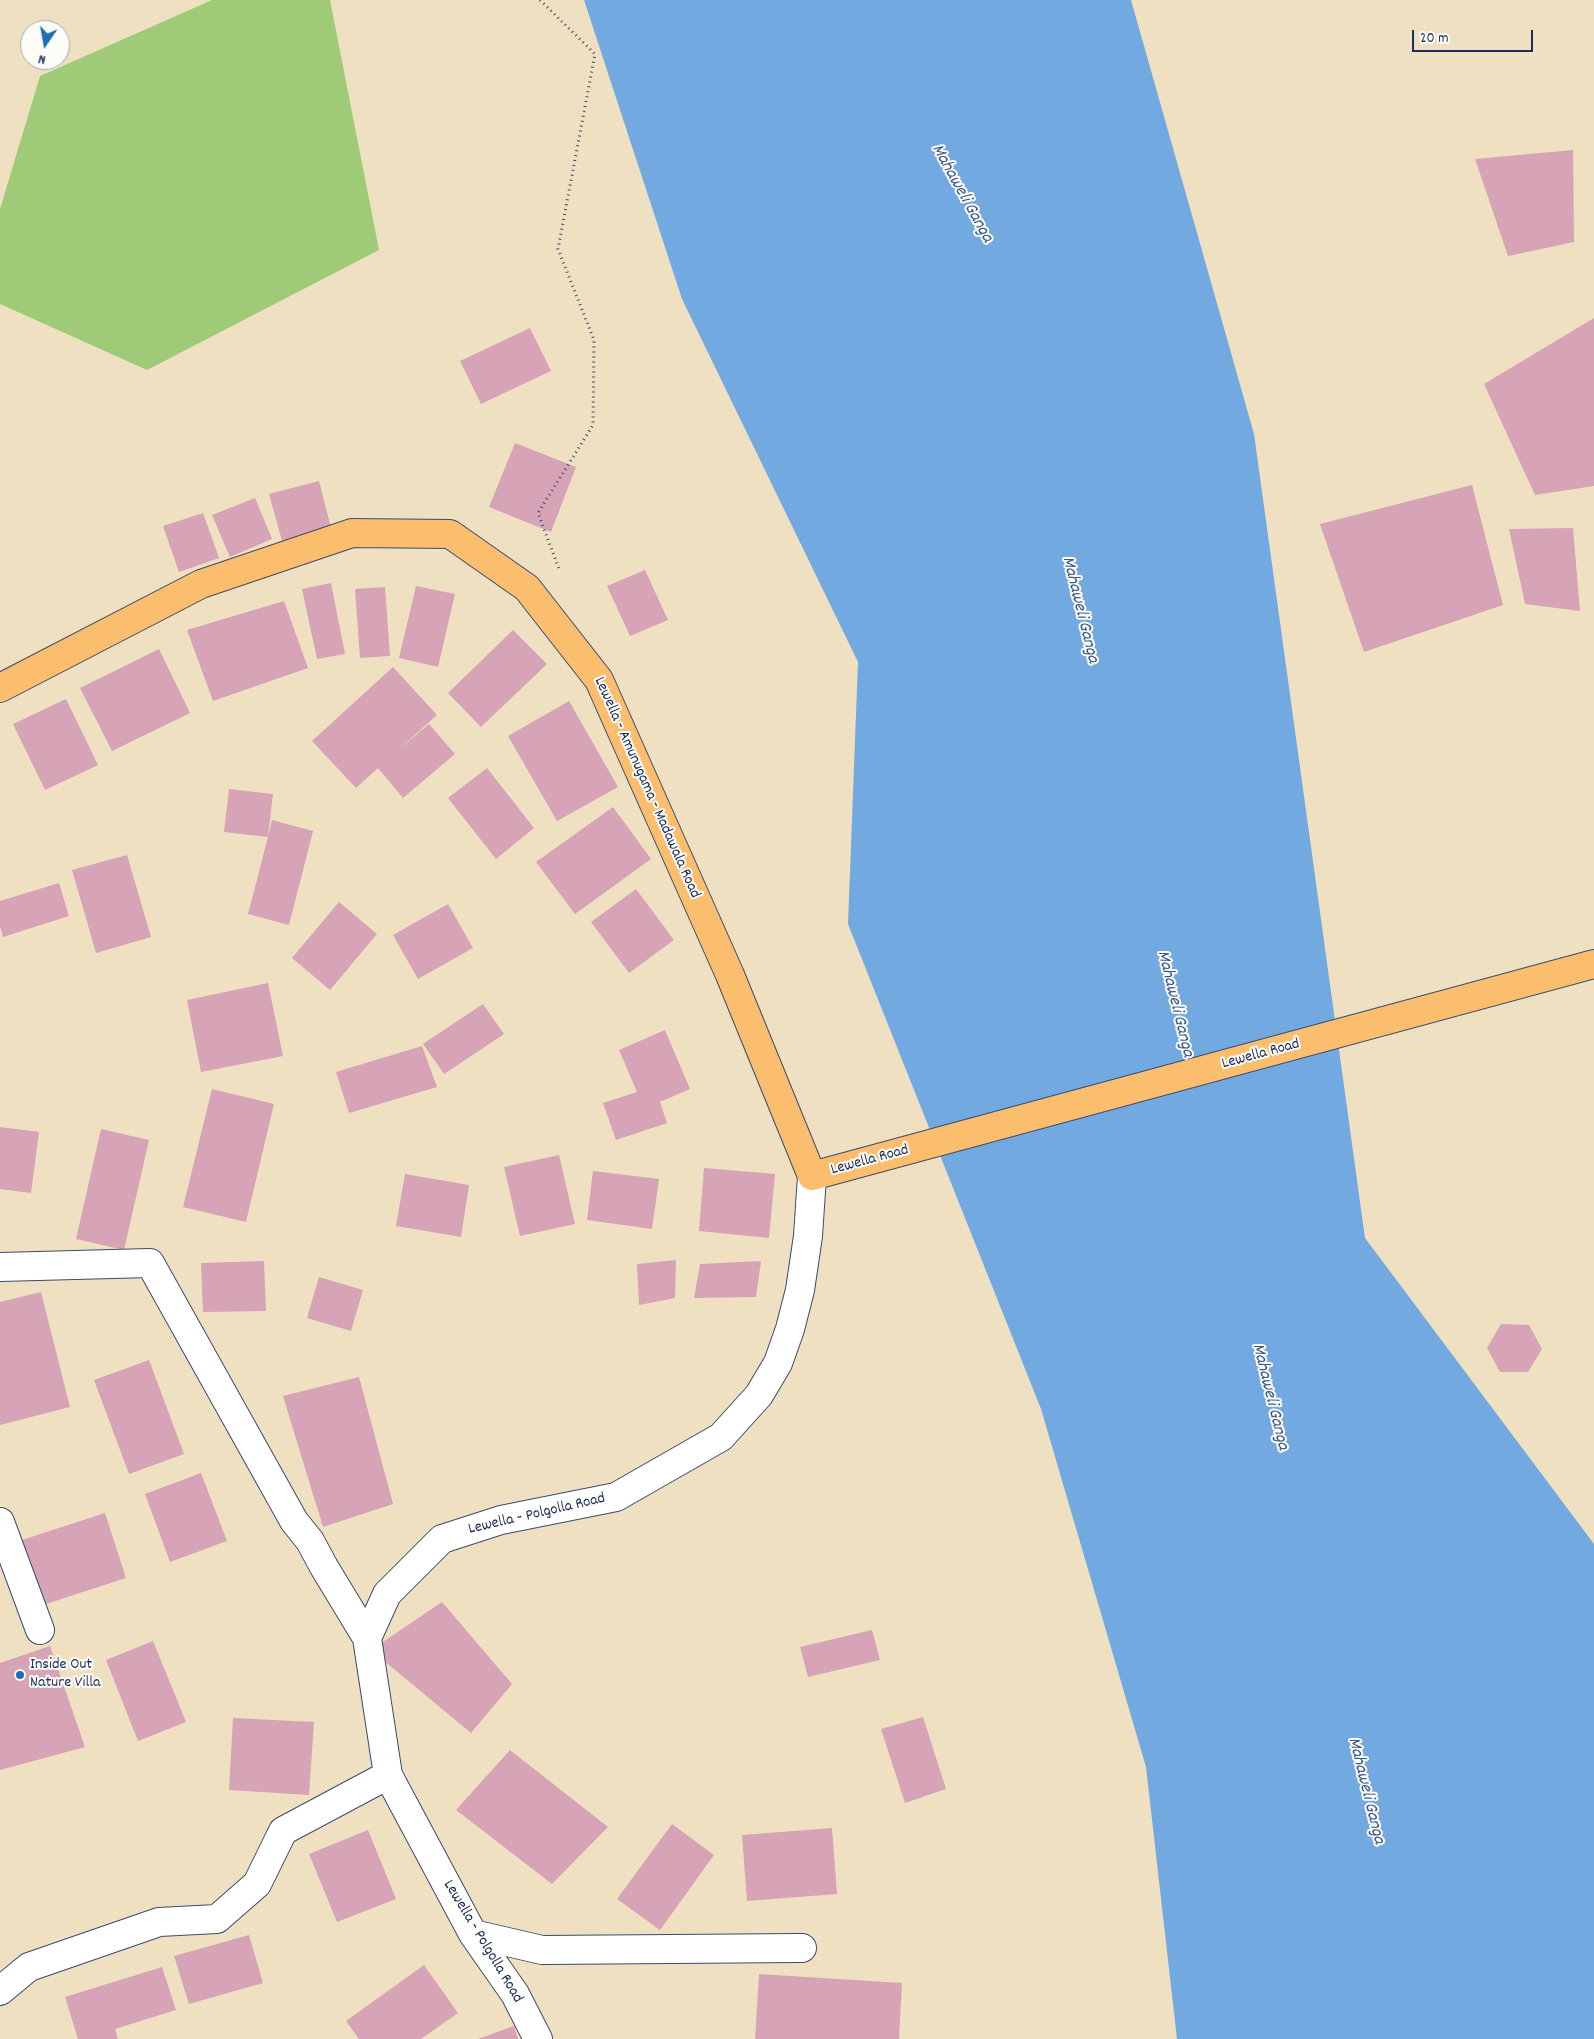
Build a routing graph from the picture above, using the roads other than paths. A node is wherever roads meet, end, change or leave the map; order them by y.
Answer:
1 (0, 688) edge
2 (1594, 964) edge
3 (812, 1176) junction
4 (0, 1267) edge
5 (0, 1522) edge
6 (40, 1630) dead end
7 (366, 1638) junction
8 (388, 1775) junction
9 (474, 1934) junction
10 (802, 1948) dead end
11 (0, 1991) edge
12 (538, 2039) edge

1 - 3 main road, Lewella - Amunugama - Madawala Road
2 - 3 main road, Lewella Road
3 - 7 street, Lewella - Polgolla Road
4 - 7 street
5 - 6 street
7 - 8 street, Lewella - Polgolla Road
8 - 9 street, Lewella - Polgolla Road
8 - 11 street
9 - 10 street
9 - 12 street, Lewella - Polgolla Road

